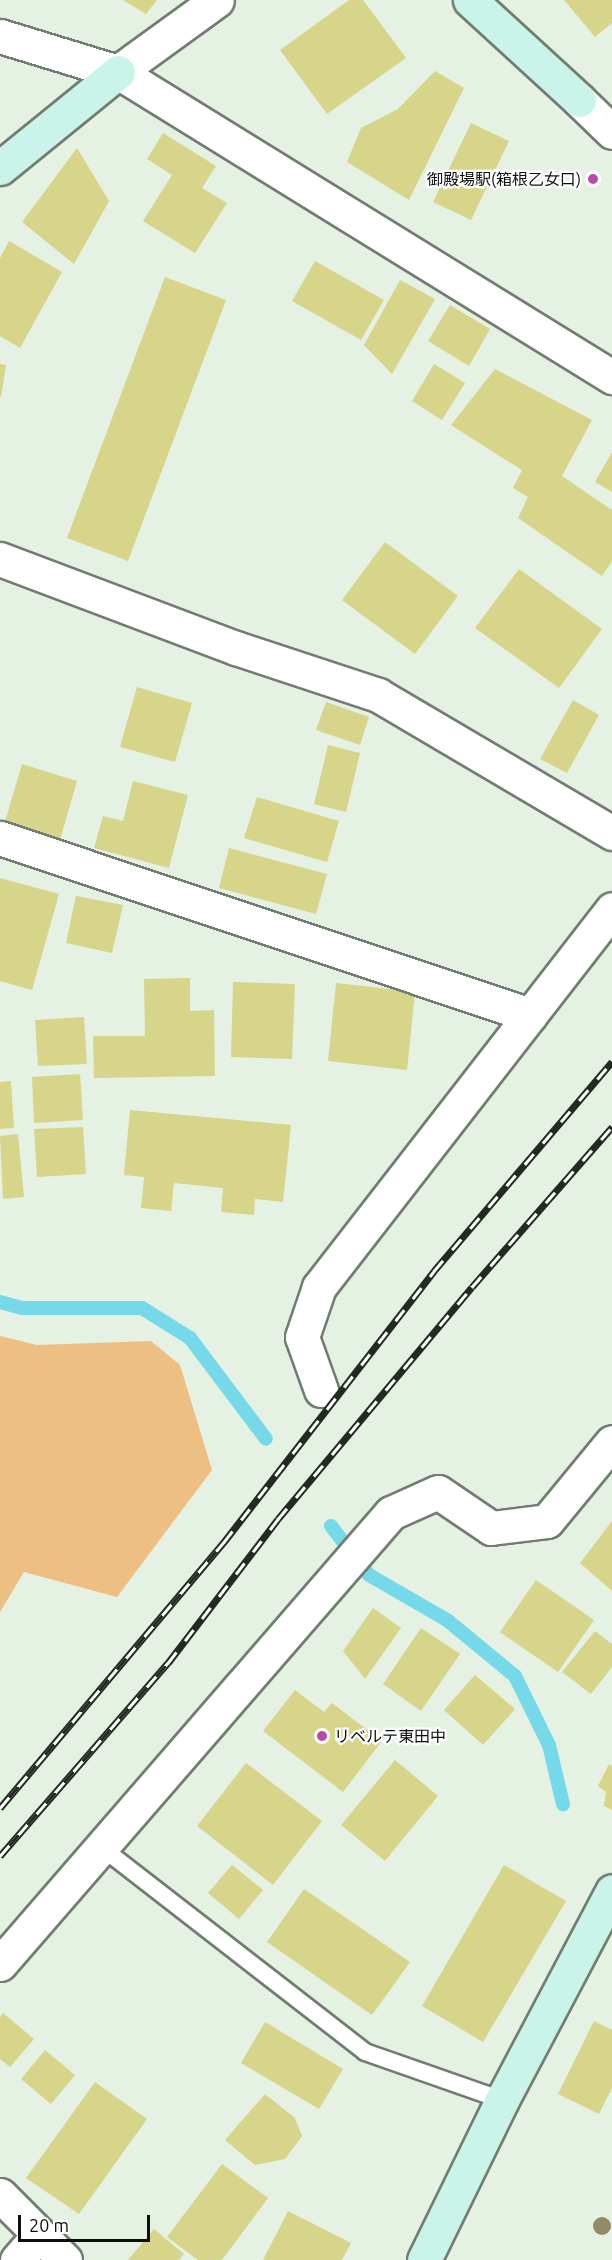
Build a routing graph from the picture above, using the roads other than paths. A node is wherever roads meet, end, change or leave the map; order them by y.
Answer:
1 (217, 0) edge
2 (470, 0) edge
3 (0, 36) edge
4 (118, 72) junction
5 (579, 100) junction
6 (612, 109) edge
7 (612, 132) edge
8 (0, 168) edge
9 (612, 377) edge
10 (0, 559) edge
11 (612, 833) edge
12 (0, 838) edge
13 (612, 909) edge
14 (530, 1016) junction
15 (321, 1390) dead end
16 (612, 1442) edge
17 (101, 1846) junction
18 (612, 1891) edge
19 (0, 1964) edge
20 (502, 2100) junction
21 (0, 2195) edge
22 (39, 2235) junction
23 (17, 2260) edge
24 (65, 2260) edge
25 (424, 2260) edge

1 - 4 street
2 - 5 street
3 - 4 street
4 - 8 street
4 - 9 street
5 - 6 street
5 - 7 street
10 - 11 street
12 - 14 street
13 - 14 street
14 - 15 street
16 - 17 street
17 - 19 street
17 - 20 lane
18 - 20 street
20 - 25 street
21 - 22 street
22 - 23 street
22 - 24 street

